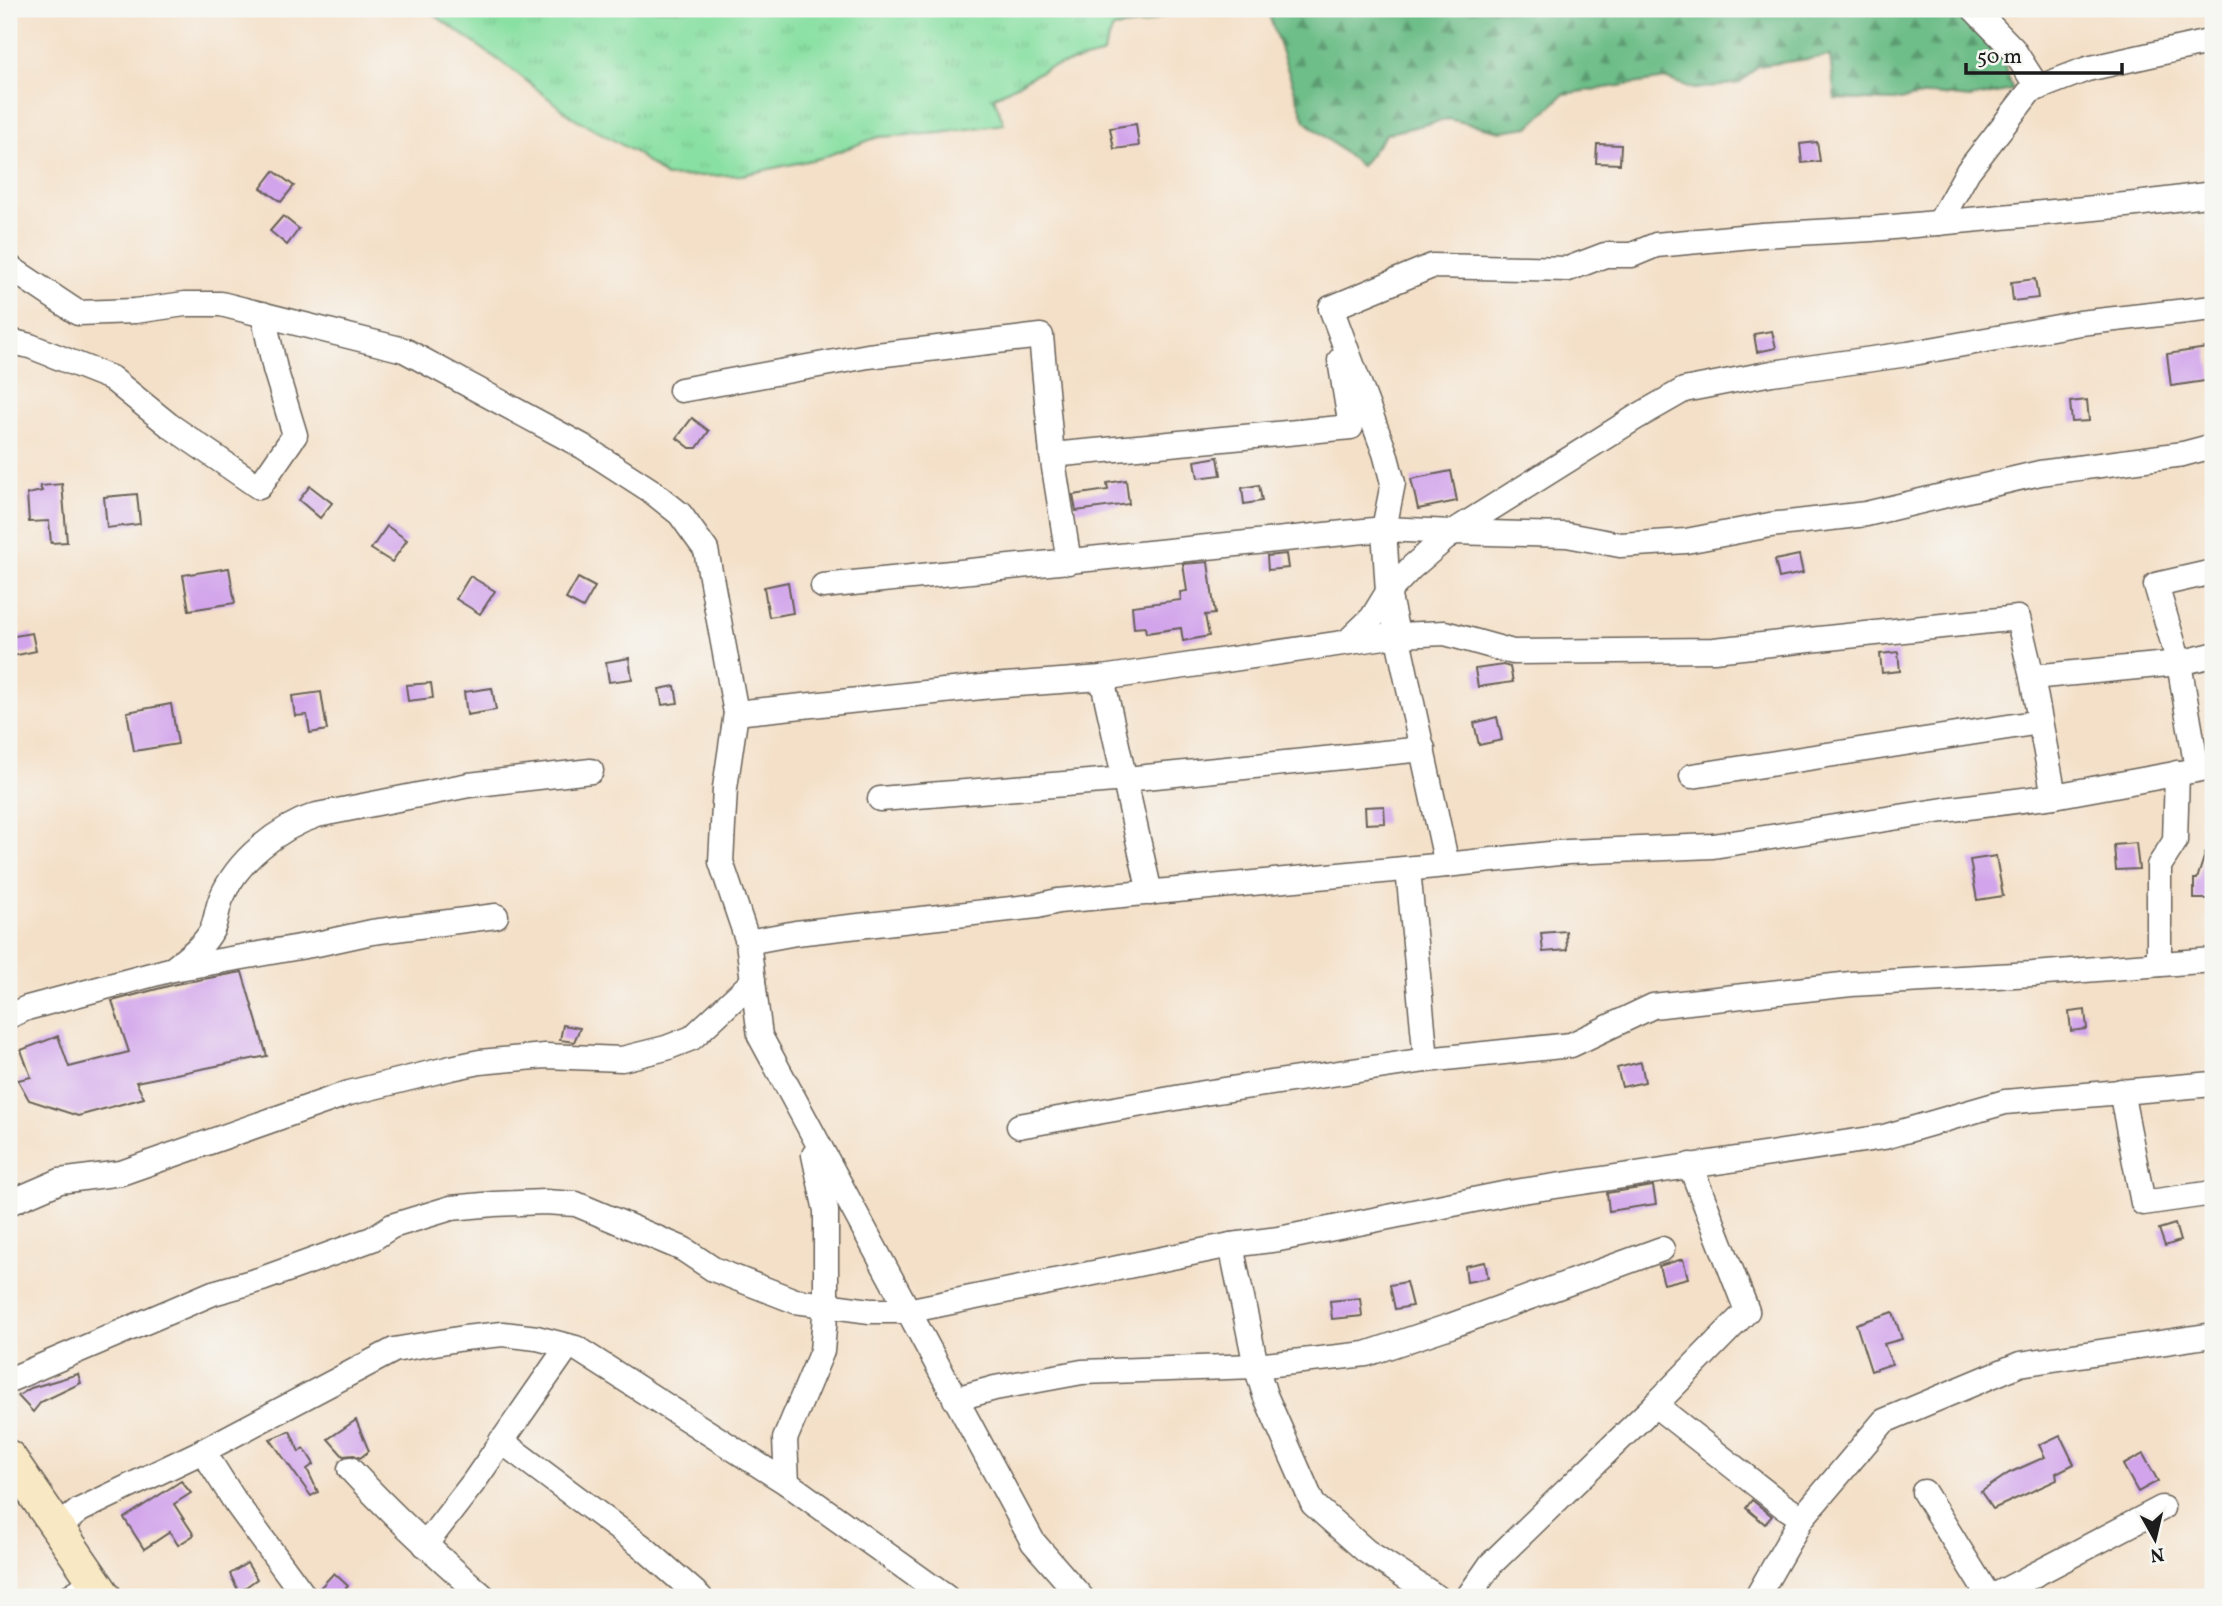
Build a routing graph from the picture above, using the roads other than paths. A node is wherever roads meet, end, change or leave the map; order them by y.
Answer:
1 (1974, 9) edge
2 (2213, 41) edge
3 (2038, 88) junction
4 (2213, 194) edge
5 (1939, 223) junction
6 (9, 267) edge
7 (1331, 308) junction
8 (2213, 308) edge
9 (263, 314) junction
10 (9, 341) edge
11 (681, 390) dead end
12 (2213, 446) edge
13 (1052, 455) junction
14 (1384, 529) junction
15 (1453, 532) junction
16 (1069, 562) junction
17 (2213, 572) edge
18 (823, 586) dead end
19 (1388, 593) junction
20 (1398, 635) junction
21 (1347, 642) junction
22 (2213, 654) edge
23 (2179, 663) junction
24 (2032, 677) junction
25 (1102, 678) junction
26 (736, 713) junction
27 (2040, 722) junction
28 (1423, 748) junction
29 (2196, 770) edge
30 (591, 771) dead end
31 (1692, 776) dead end
32 (1126, 779) junction
33 (2054, 796) junction
34 (880, 799) dead end
35 (1447, 865) junction
36 (1409, 869) junction
37 (1150, 893) junction
38 (496, 916) dead end
39 (748, 942) junction
40 (2213, 960) edge
41 (2159, 964) junction
42 (173, 969) junction
43 (753, 981) junction
44 (9, 1016) edge
45 (1426, 1060) junction
46 (2213, 1084) edge
47 (2122, 1091) junction
48 (1019, 1126) dead end
49 (808, 1127) junction
50 (1690, 1165) junction
51 (2213, 1193) edge
52 (9, 1203) edge
53 (1231, 1245) junction
54 (1662, 1249) dead end
55 (827, 1305) junction
56 (907, 1311) junction
57 (2213, 1335) edge
58 (568, 1346) junction
59 (1256, 1366) junction
60 (9, 1380) edge
61 (955, 1399) junction
62 (1655, 1405) junction
63 (501, 1441) junction
64 (203, 1451) junction
65 (9, 1457) edge
66 (350, 1469) dead end
67 (787, 1483) junction
68 (1924, 1492) dead end
69 (2162, 1508) dead end
70 (1802, 1518) junction
71 (57, 1528) junction
72 (425, 1545) junction
73 (89, 1592) edge
74 (305, 1597) edge
75 (484, 1597) edge
76 (700, 1597) edge
77 (946, 1597) edge
78 (1081, 1597) edge
79 (1437, 1597) edge
80 (1468, 1597) edge
81 (1756, 1597) edge
82 (1990, 1597) edge

1 - 3 street
2 - 3 street
3 - 5 street
4 - 5 street
5 - 7 street
6 - 9 street
7 - 13 street
7 - 14 street
8 - 15 street
9 - 10 street
9 - 26 street
11 - 13 street
12 - 15 street
13 - 16 street
14 - 15 street
14 - 16 street
14 - 19 street
15 - 19 street
16 - 18 street
17 - 23 street
19 - 20 street
19 - 21 street
20 - 21 street
20 - 24 street
20 - 28 street
21 - 25 street
22 - 23 street
23 - 24 street
23 - 29 street
24 - 27 street
25 - 26 street
25 - 32 street
26 - 39 street
27 - 31 street
27 - 33 street
28 - 32 street
28 - 35 street
29 - 33 street
29 - 41 street
30 - 42 street
32 - 34 street
32 - 37 street
33 - 35 street
35 - 36 street
36 - 37 street
36 - 45 street
37 - 39 street
38 - 42 street
39 - 43 street
40 - 41 street
41 - 45 street
42 - 44 street
43 - 49 street
43 - 52 street
45 - 48 street
46 - 47 street
47 - 50 street
47 - 51 street
49 - 55 street
49 - 56 street
50 - 53 street
50 - 62 street
53 - 56 street
53 - 59 street
54 - 59 street
55 - 56 street
55 - 60 street
55 - 67 street
56 - 61 street
57 - 70 street
58 - 63 street
58 - 64 street
58 - 67 street
59 - 61 street
59 - 79 street
61 - 78 street
62 - 70 street
62 - 80 street
63 - 72 street
63 - 76 street
64 - 71 street
64 - 74 street
65 - 71 street
66 - 72 street
67 - 77 street
68 - 82 street
69 - 82 street
70 - 81 street
71 - 73 street
72 - 75 street

